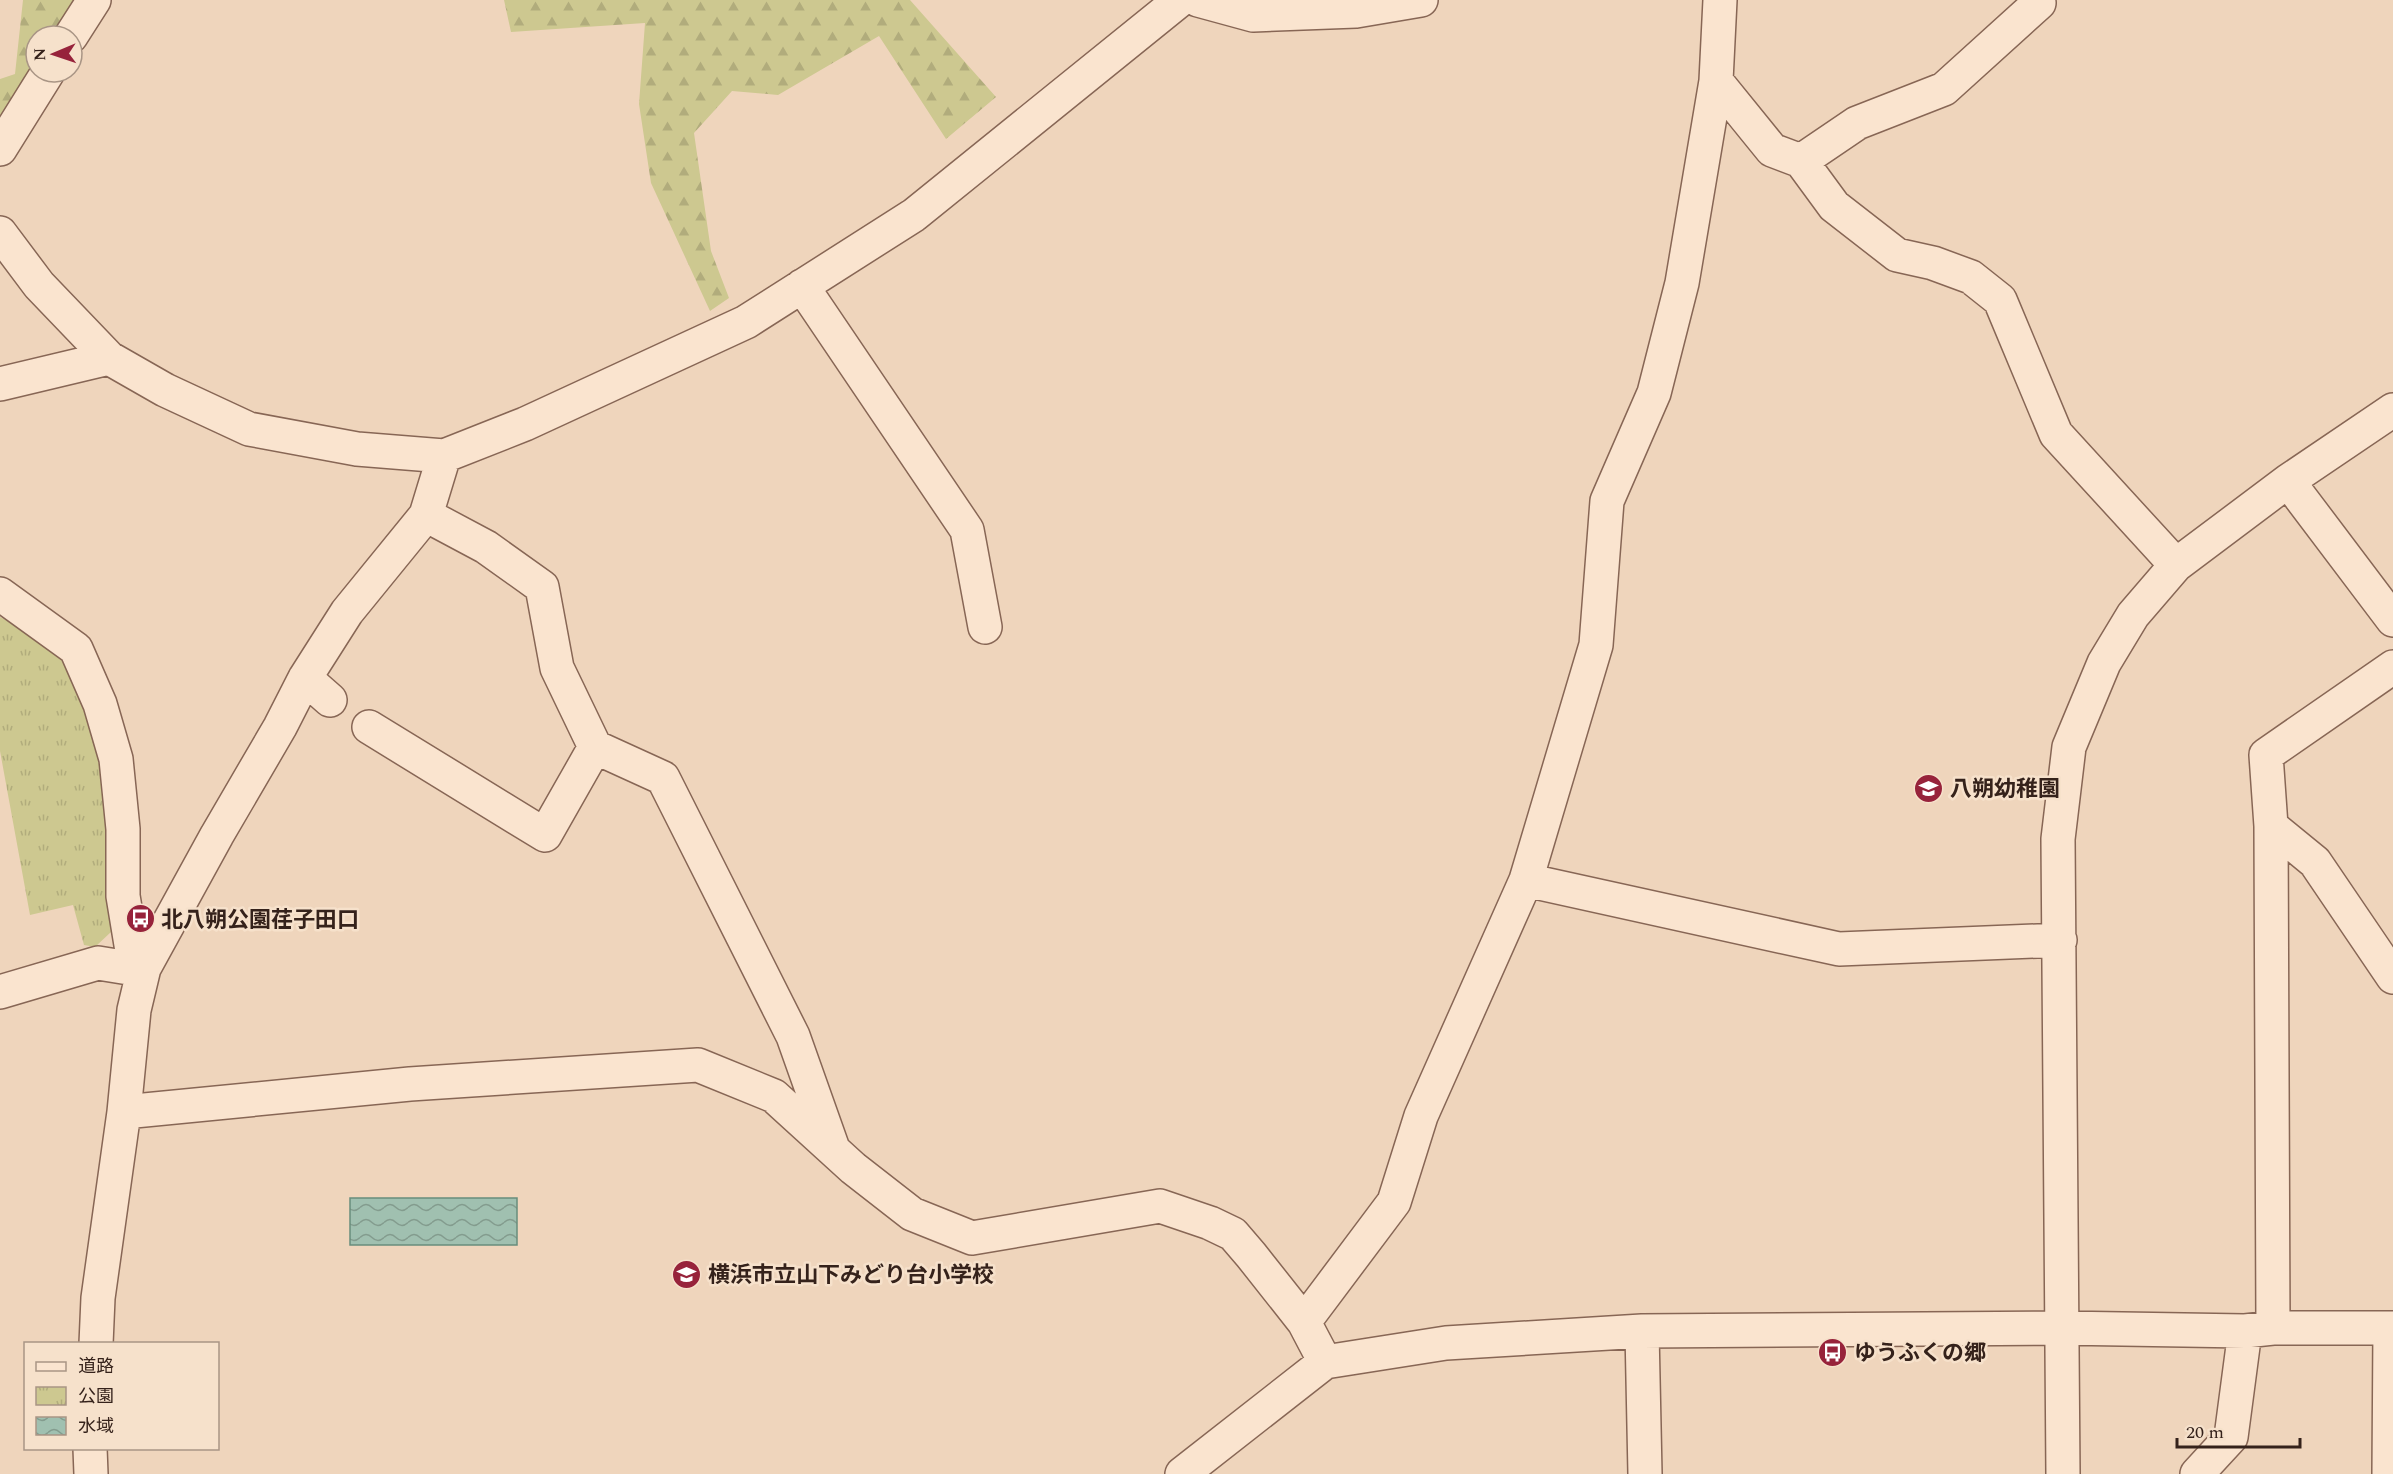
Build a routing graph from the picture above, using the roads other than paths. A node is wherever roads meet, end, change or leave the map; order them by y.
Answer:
1 (94, 0) edge
2 (1180, 0) edge
3 (1198, 0) edge
4 (1421, 0) edge
5 (1720, 0) edge
6 (2037, 0) edge
7 (79, 24) edge
8 (1716, 81) junction
9 (41, 84) edge
10 (0, 149) edge
11 (1801, 161) junction
12 (0, 233) edge
13 (802, 286) junction
14 (109, 358) junction
15 (0, 384) edge
16 (2393, 410) edge
17 (444, 456) junction
18 (2288, 481) junction
19 (426, 514) junction
20 (2176, 565) junction
21 (0, 594) edge
22 (2393, 620) edge
23 (985, 627) dead end
24 (2393, 667) edge
25 (305, 678) junction
26 (330, 700) dead end
27 (369, 727) dead end
28 (595, 747) junction
29 (2271, 826) junction
30 (1526, 880) junction
31 (2060, 940) junction
32 (140, 969) junction
33 (2393, 977) edge
34 (0, 992) edge
35 (124, 1112) junction
36 (834, 1150) junction
37 (1304, 1322) junction
38 (2061, 1328) junction
39 (2392, 1328) edge
40 (2259, 1329) junction
41 (1642, 1331) junction
42 (96, 1342) edge
43 (1325, 1362) junction
44 (90, 1450) edge
45 (91, 1474) edge
46 (1182, 1474) edge
47 (1645, 1474) edge
48 (2063, 1474) edge
49 (2197, 1474) edge
50 (2389, 1474) edge

1 - 7 street
2 - 13 street
3 - 4 street
5 - 8 street
6 - 11 street
8 - 11 street
8 - 30 street
9 - 10 street
11 - 20 street
12 - 14 street
13 - 17 street
13 - 23 street
14 - 15 street
14 - 17 street
16 - 18 street
17 - 19 street
18 - 20 street
18 - 22 street
19 - 25 street
19 - 28 street
20 - 31 street
21 - 32 street
24 - 29 street
25 - 26 street
25 - 32 street
27 - 28 street
28 - 36 street
29 - 33 street
29 - 40 street
30 - 31 street
30 - 37 street
31 - 38 street
32 - 34 street
32 - 35 street
35 - 36 street
35 - 42 street
36 - 37 street
37 - 43 street
38 - 40 street
38 - 41 street
38 - 48 street
39 - 40 street
39 - 50 street
40 - 49 street
41 - 43 street
41 - 47 street
43 - 46 street
44 - 45 street

